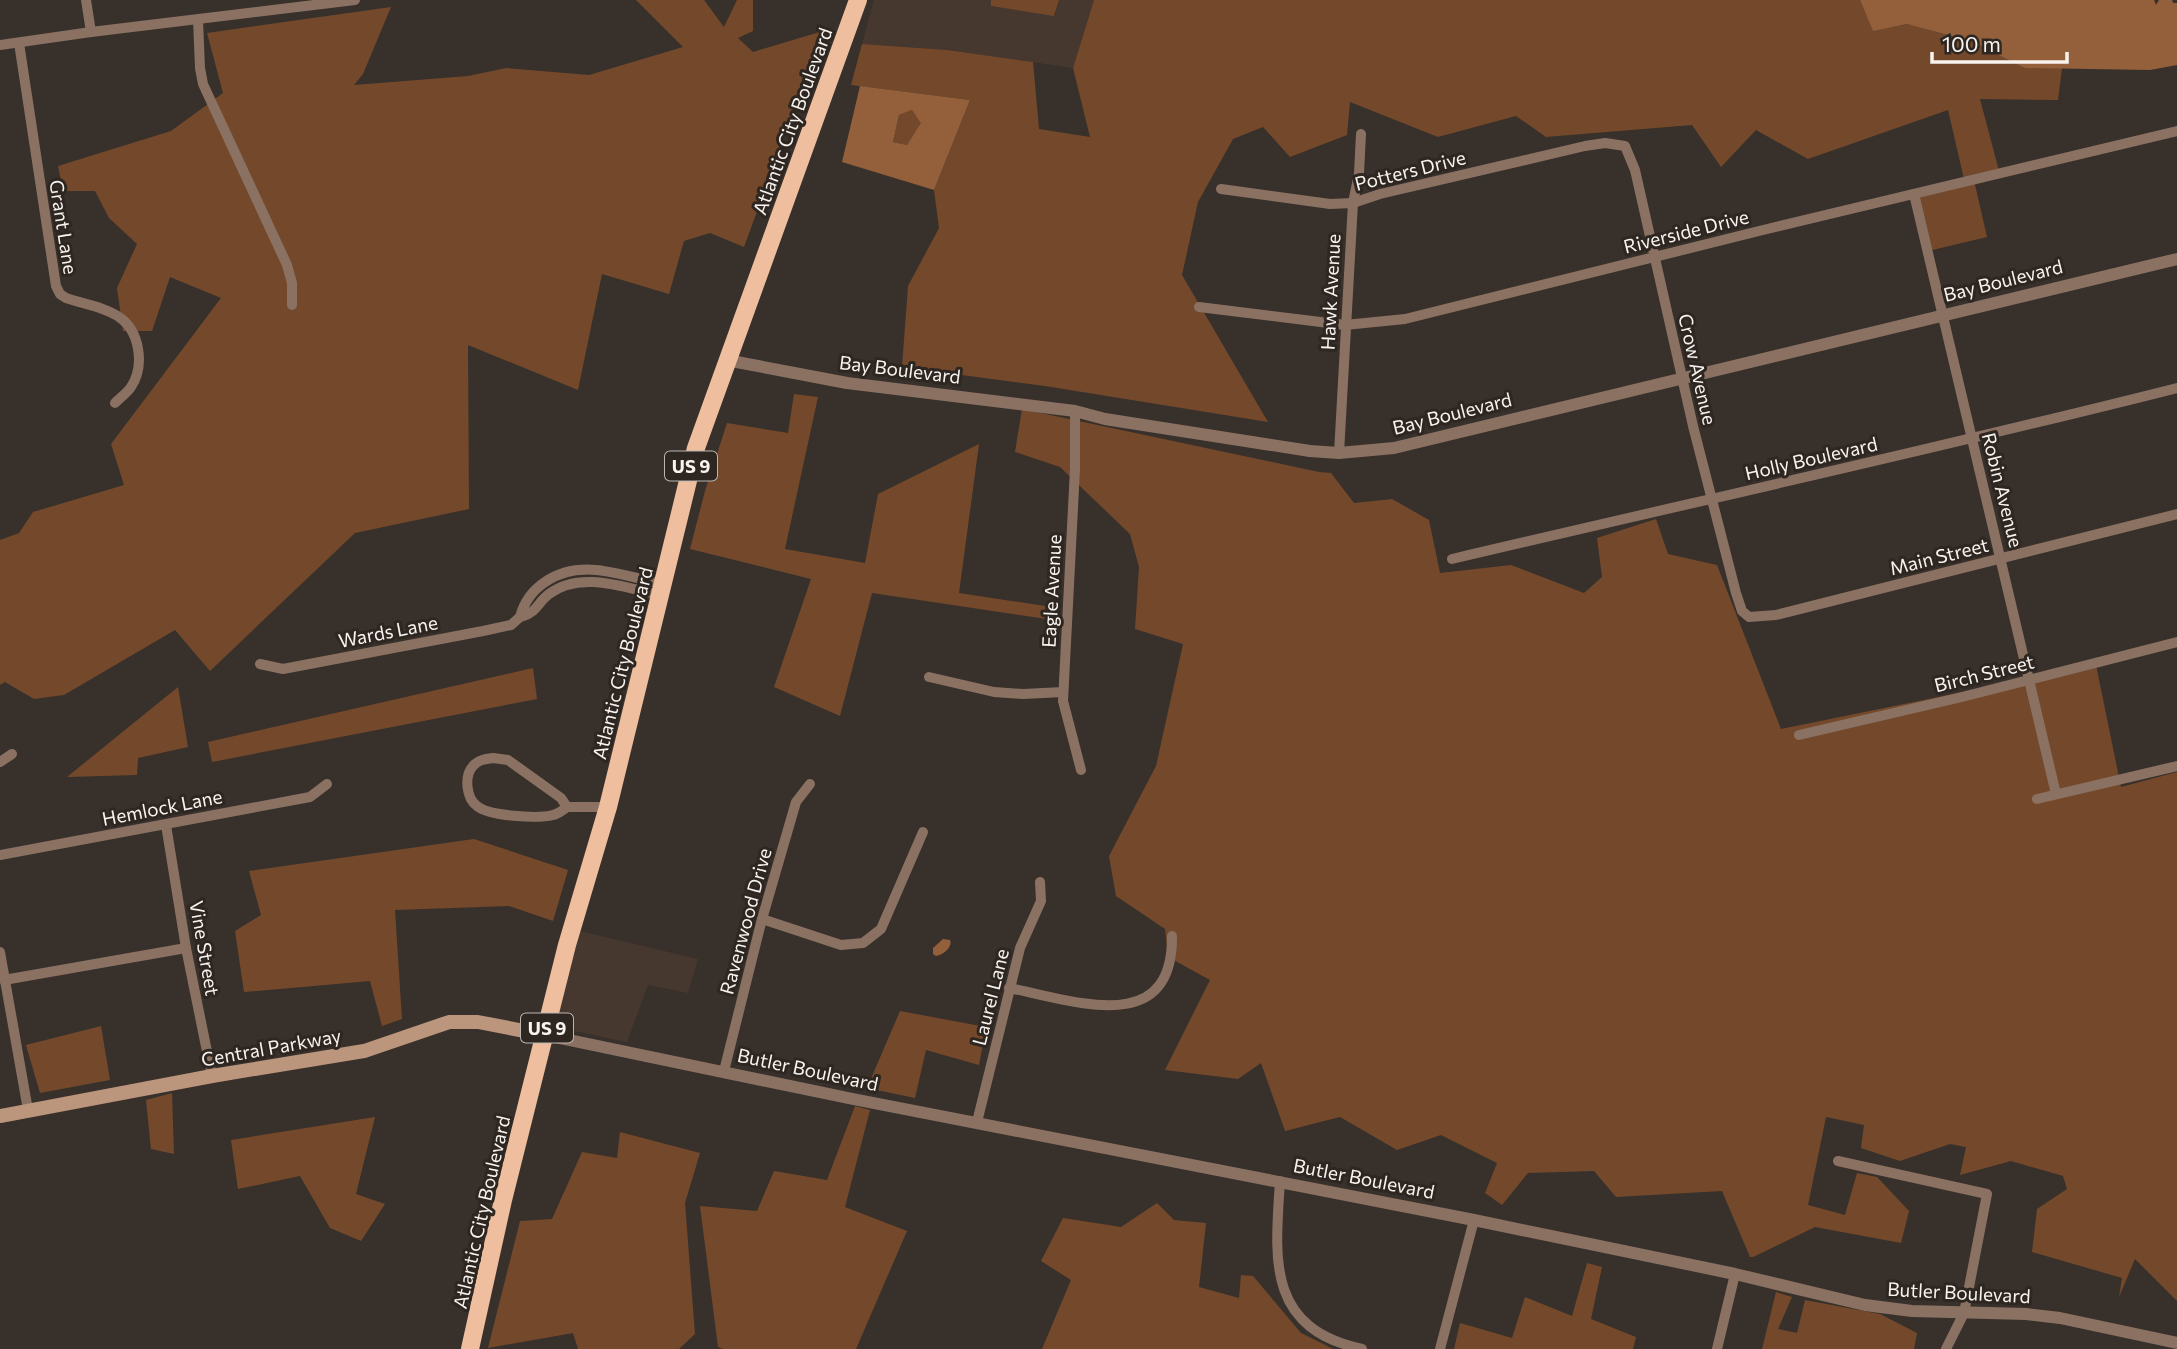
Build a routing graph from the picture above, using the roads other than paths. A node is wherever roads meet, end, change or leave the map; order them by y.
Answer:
1 (86, 0) edge
2 (355, 0) edge
3 (858, 0) edge
4 (198, 20) junction
5 (91, 32) junction
6 (19, 43) junction
7 (0, 45) edge
8 (1362, 134) dead end
9 (2176, 134) edge
10 (1605, 143) joint
11 (1221, 189) dead end
12 (1914, 194) junction
13 (1353, 203) junction
14 (1655, 257) junction
15 (2177, 259) edge
16 (292, 305) dead end
17 (1199, 307) dead end
18 (1942, 314) junction
19 (1345, 325) junction
20 (726, 360) junction
21 (1682, 378) junction
22 (2177, 388) edge
23 (116, 403) dead end
24 (1075, 411) junction
25 (1972, 438) junction
26 (1339, 453) junction
27 (1711, 498) junction
28 (2177, 514) edge
29 (2002, 558) junction
30 (1452, 559) dead end
31 (661, 590) junction
32 (1749, 617) joint
33 (2177, 642) edge
34 (260, 664) dead end
35 (929, 677) dead end
36 (2030, 680) junction
37 (1063, 692) junction
38 (1800, 735) dead end
39 (12, 754) dead end
40 (0, 762) edge
41 (2177, 766) edge
42 (1082, 770) dead end
43 (327, 784) dead end
44 (810, 784) dead end
45 (2056, 794) junction
46 (2037, 799) dead end
47 (567, 807) junction
48 (608, 807) junction
49 (166, 825) junction
50 (923, 832) dead end
51 (0, 855) edge
52 (1040, 882) dead end
53 (762, 919) junction
54 (1171, 936) dead end
55 (186, 948) junction
56 (0, 952) edge
57 (4, 980) junction
58 (1009, 988) junction
59 (545, 1035) junction
60 (724, 1071) junction
61 (212, 1076) junction
62 (28, 1110) junction
63 (0, 1116) edge
64 (977, 1122) junction
65 (1838, 1161) dead end
66 (1280, 1181) junction
67 (1474, 1220) junction
68 (1735, 1273) junction
69 (1964, 1313) junction
70 (2177, 1343) edge
71 (470, 1349) edge
72 (1362, 1349) edge
73 (1440, 1349) edge
74 (1717, 1349) edge
75 (1946, 1349) edge

1 - 5 street
2 - 4 street
3 - 20 highway, Atlantic City Boulevard / US 9
4 - 5 street
4 - 16 street
5 - 6 street
6 - 7 street
6 - 23 street, Grant Lane
8 - 13 street, Hawk Avenue
9 - 12 street, Riverside Drive
10 - 13 street, Potters Drive
10 - 14 street, Crow Avenue
11 - 13 street, Potters Drive
12 - 14 street, Riverside Drive
12 - 18 street, Robin Avenue
13 - 19 street, Hawk Avenue
14 - 19 street, Riverside Drive
14 - 21 street, Crow Avenue
15 - 18 street, Bay Boulevard
17 - 19 street, Riverside Drive
18 - 21 street, Bay Boulevard
18 - 25 street, Robin Avenue
19 - 26 street, Hawk Avenue
20 - 24 street, Bay Boulevard
20 - 31 highway, Atlantic City Boulevard / US 9
21 - 26 street, Bay Boulevard
21 - 27 street, Crow Avenue
22 - 25 street, Holly Boulevard
24 - 26 street, Bay Boulevard
24 - 37 street, Eagle Avenue
25 - 27 street, Holly Boulevard
25 - 29 street, Robin Avenue
27 - 30 street, Holly Boulevard
27 - 32 street, Crow Avenue
28 - 29 street, Main Street
29 - 32 street, Main Street
29 - 36 street, Robin Avenue
31 - 34 street, Wards Lane
31 - 48 highway, Atlantic City Boulevard / US 9
33 - 36 street, Birch Street
35 - 37 street
36 - 38 street, Birch Street
36 - 45 street, Robin Avenue
37 - 42 street, Eagle Avenue
39 - 40 street
41 - 45 street
43 - 49 street, Hemlock Lane
44 - 53 street, Ravenwood Drive
45 - 46 street
47 - 47 street
47 - 48 street
48 - 59 highway, Atlantic City Boulevard / US 9
49 - 51 street, Hemlock Lane
49 - 55 street, Vine Street
50 - 53 street
52 - 58 street, Laurel Lane
53 - 60 street, Ravenwood Drive
54 - 58 street
55 - 57 street
55 - 61 street, Vine Street
56 - 57 street
57 - 62 street
58 - 64 street, Laurel Lane
59 - 60 street, Butler Boulevard
59 - 61 main road, Central Parkway
59 - 71 highway, Atlantic City Boulevard / US 9
60 - 64 street, Butler Boulevard
61 - 62 main road, Central Parkway
62 - 63 main road, Central Parkway
64 - 66 street, Butler Boulevard
65 - 69 street
66 - 67 street, Butler Boulevard
66 - 72 street
67 - 68 street, Butler Boulevard
67 - 73 street
68 - 69 street, Butler Boulevard
68 - 74 street
69 - 70 street, Butler Boulevard
69 - 75 street

